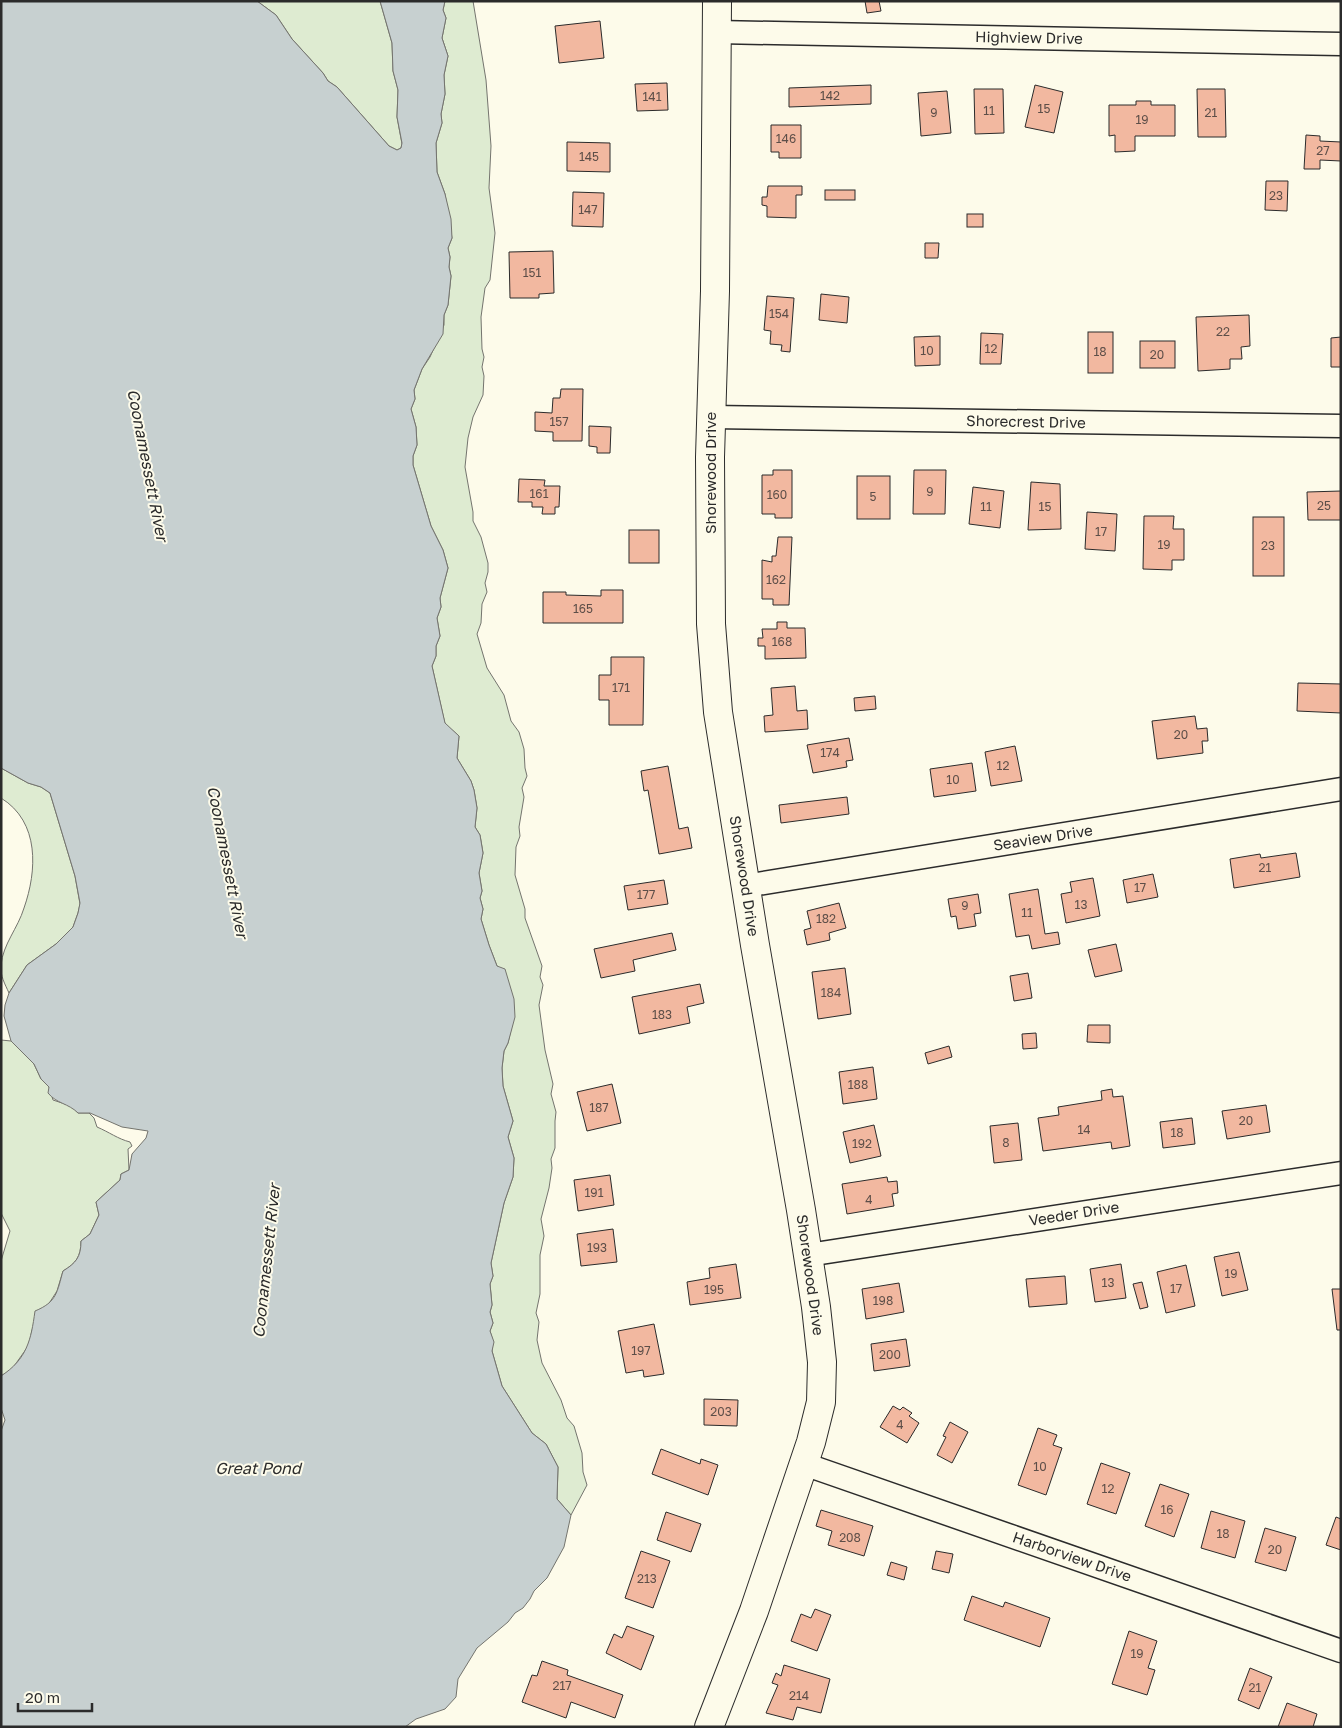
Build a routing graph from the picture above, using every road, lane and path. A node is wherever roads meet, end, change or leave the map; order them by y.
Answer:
1 (717, 1) edge
2 (717, 32) junction
3 (1341, 44) edge
4 (711, 417) junction
5 (1341, 426) edge
6 (1341, 789) edge
7 (745, 886) junction
8 (1341, 1173) edge
9 (808, 1255) junction
10 (804, 1464) junction
11 (1341, 1650) edge
12 (708, 1727) edge

1 - 2 street, Shorewood Drive
2 - 3 street, Highview Drive
2 - 4 street, Shorewood Drive
4 - 5 street, Shorecrest Drive
4 - 7 street, Shorewood Drive
6 - 7 street, Seaview Drive
7 - 9 street, Shorewood Drive
8 - 9 street, Veeder Drive
9 - 10 street, Shorewood Drive
10 - 11 street, Harborview Drive
10 - 12 street, Shorewood Drive

